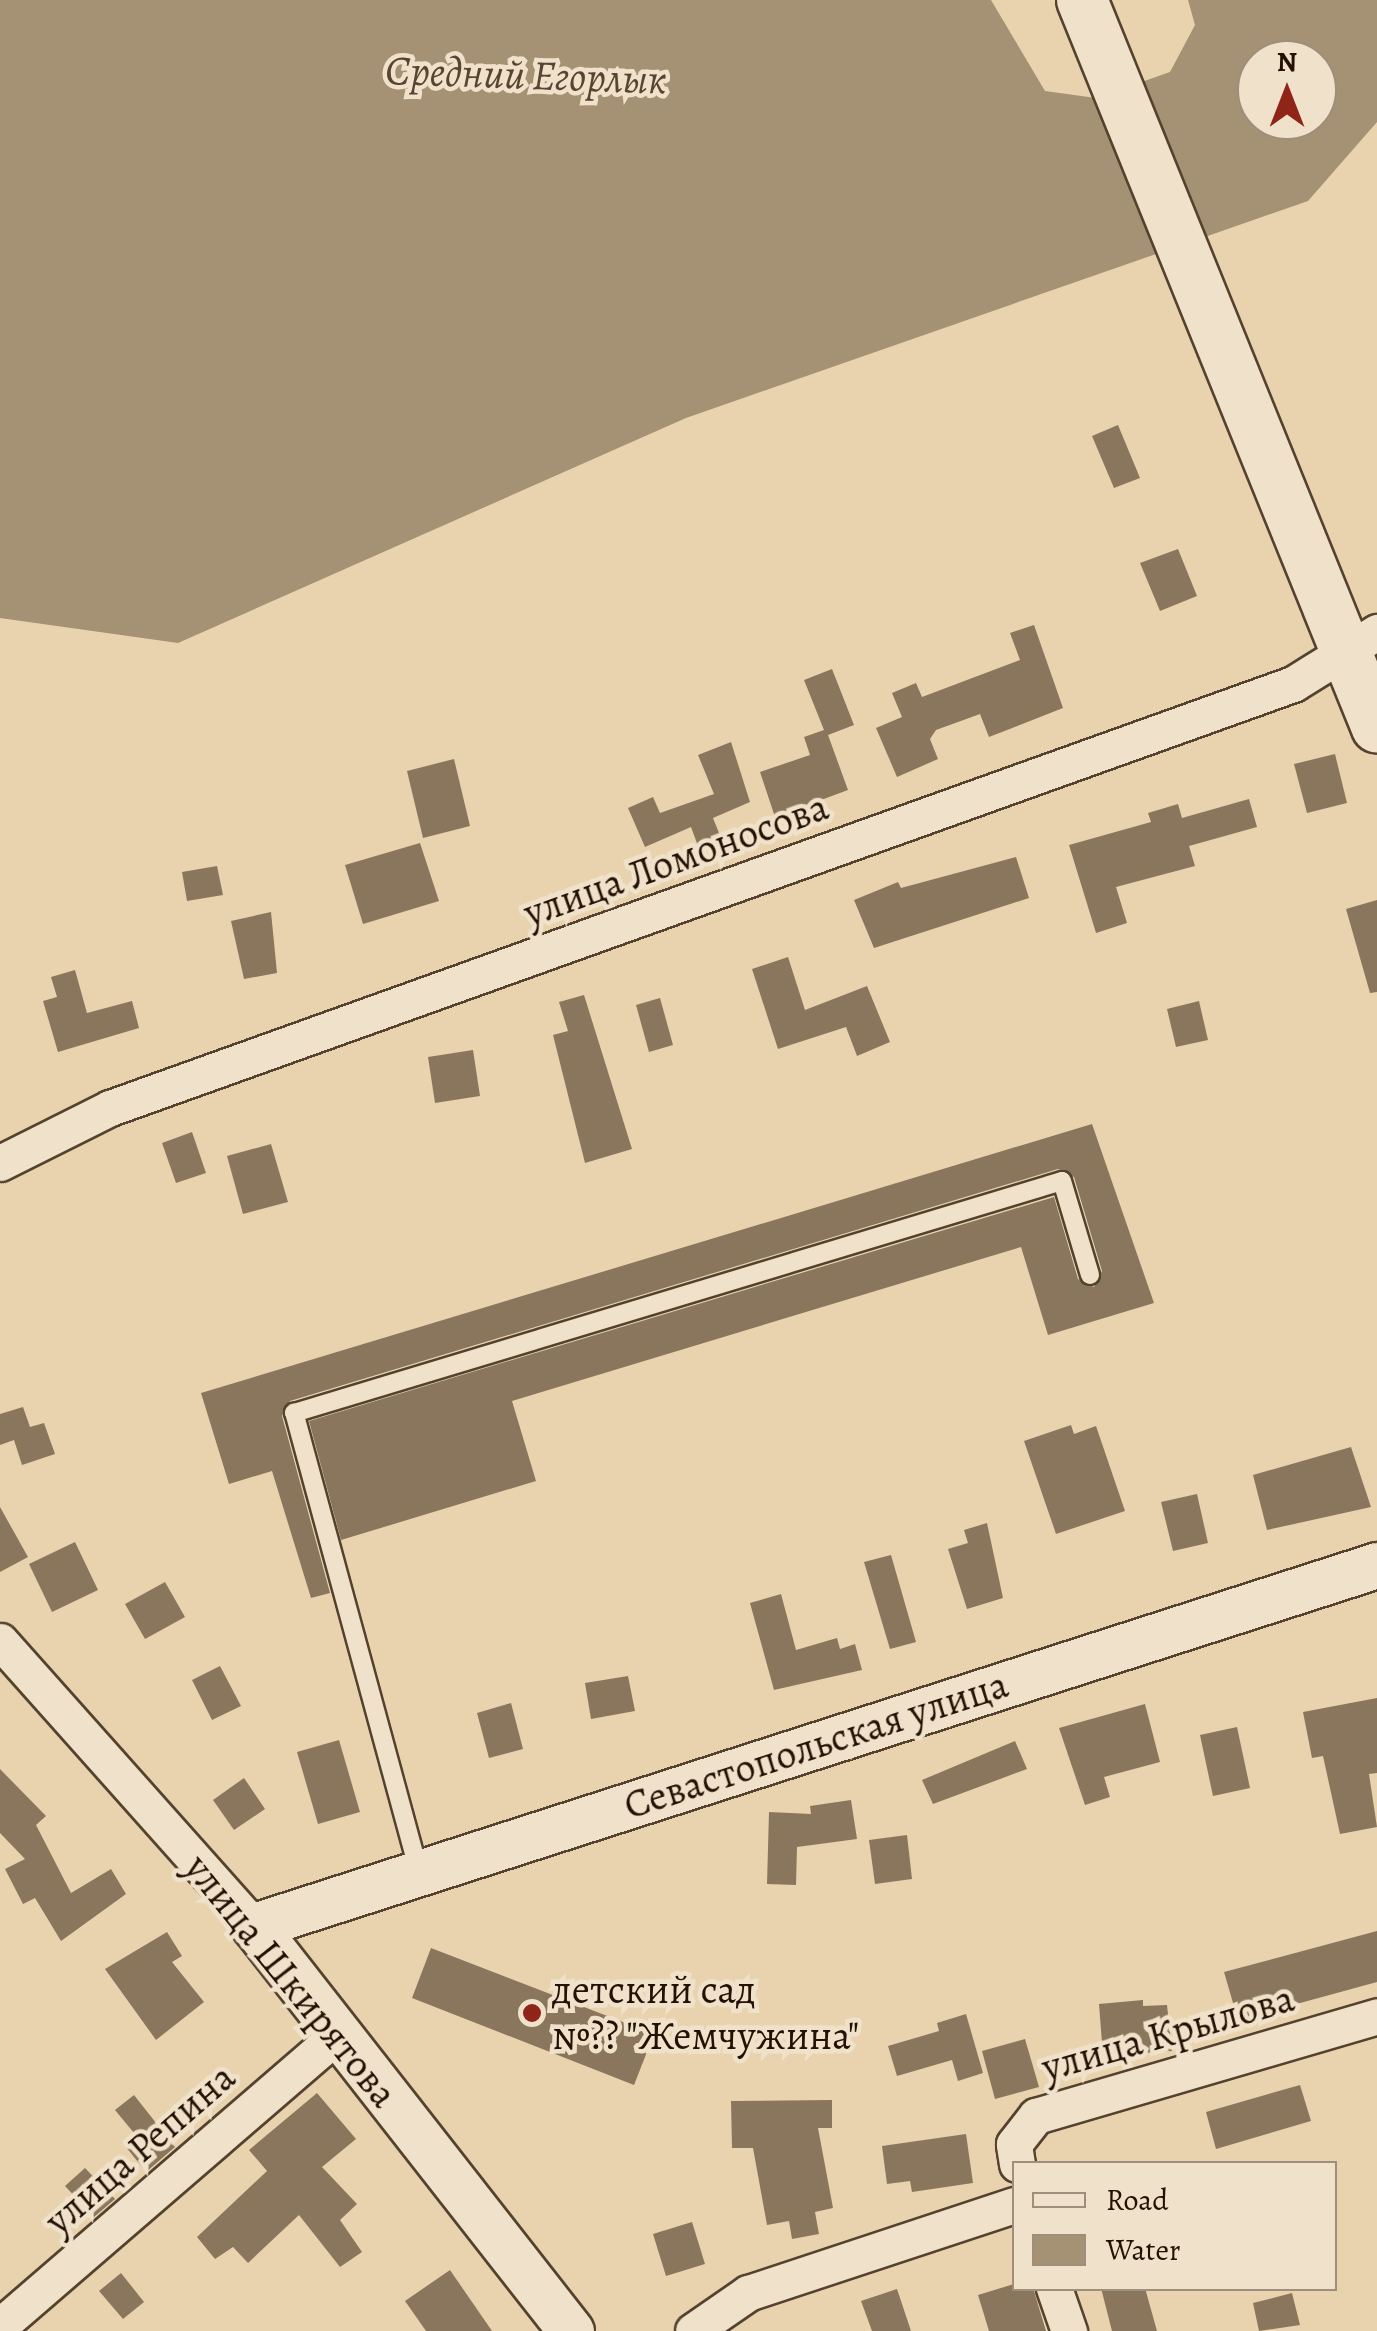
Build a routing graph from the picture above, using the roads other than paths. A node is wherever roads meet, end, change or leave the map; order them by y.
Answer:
1 (1090, 20) edge
2 (1361, 642) edge
3 (1377, 728) edge
4 (0, 1163) edge
5 (1090, 1275) dead end
6 (1377, 1565) edge
7 (0, 1642) edge
8 (419, 1873) junction
9 (254, 1926) junction
10 (1377, 2016) edge
11 (335, 2036) junction
12 (1017, 2161) edge
13 (1012, 2206) edge
14 (1055, 2291) edge
15 (0, 2326) edge
16 (571, 2331) edge
17 (693, 2331) edge
18 (1069, 2331) edge

1 - 2 main road
2 - 3 main road
2 - 4 street, улица Ломоносова
5 - 8 lane
6 - 8 street, Севастопольская улица
7 - 9 street, улица Шкирятова
8 - 9 street, Севастопольская улица
9 - 11 street, улица Шкирятова
10 - 12 street, улица Крылова
11 - 15 street, улица Репина
11 - 16 street, улица Шкирятова
13 - 17 street
14 - 18 street

